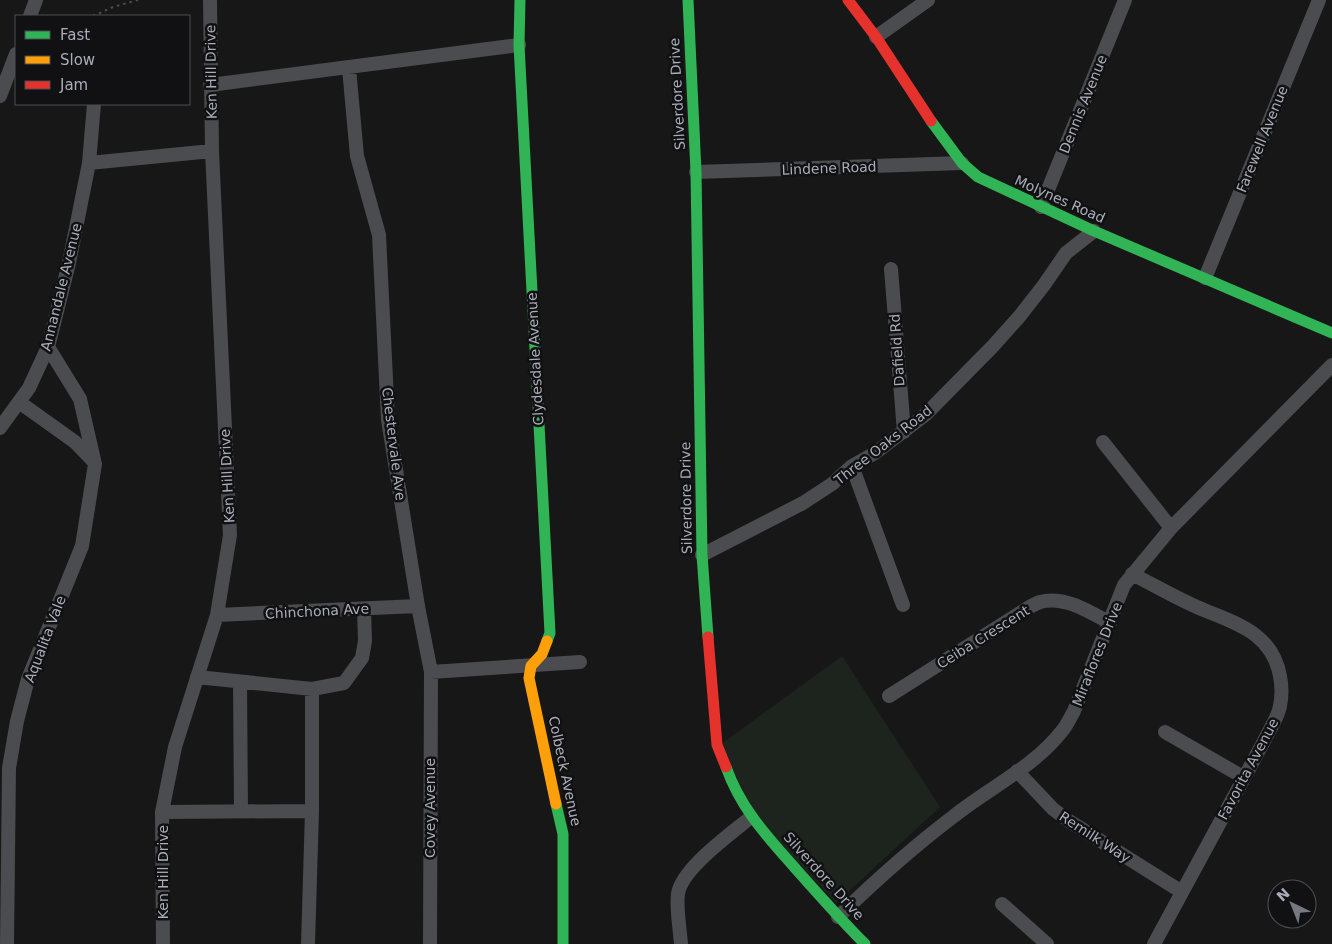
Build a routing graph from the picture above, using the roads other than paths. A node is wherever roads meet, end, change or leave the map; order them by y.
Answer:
1 (36, 0) edge
2 (210, 0) edge
3 (520, 0) edge
4 (688, 0) edge
5 (848, 0) edge
6 (928, 0) edge
7 (1125, 0) edge
8 (1319, 0) edge
9 (30, 15) edge
10 (876, 37) junction
11 (518, 45) junction
12 (15, 56) edge
13 (349, 68) junction
14 (4, 72) edge
15 (210, 85) junction
16 (0, 96) edge
17 (94, 105) edge
18 (212, 151) junction
19 (90, 163) junction
20 (962, 164) junction
21 (696, 172) junction
22 (1042, 207) junction
23 (1094, 231) junction
24 (891, 269) dead end
25 (1205, 278) junction
26 (1332, 333) edge
27 (48, 347) junction
28 (1332, 365) edge
29 (19, 402) junction
30 (0, 428) edge
31 (904, 432) junction
32 (1103, 442) dead end
33 (95, 464) junction
34 (852, 466) junction
35 (1171, 528) junction
36 (702, 555) junction
37 (1132, 574) junction
38 (903, 605) dead end
39 (418, 606) junction
40 (364, 609) junction
41 (217, 615) junction
42 (1110, 623) junction
43 (580, 662) dead end
44 (531, 666) junction
45 (430, 672) junction
46 (198, 677) junction
47 (240, 682) junction
48 (312, 690) junction
49 (889, 696) dead end
50 (1165, 732) dead end
51 (1017, 771) junction
52 (1243, 777) junction
53 (4, 808) edge
54 (241, 811) junction
55 (312, 811) junction
56 (162, 812) junction
57 (751, 816) junction
58 (1182, 892) junction
59 (1002, 904) dead end
60 (838, 917) junction
61 (7, 944) edge
62 (163, 944) edge
63 (308, 944) edge
64 (430, 944) edge
65 (563, 944) edge
66 (681, 944) edge
67 (865, 944) edge
68 (1047, 944) edge
69 (1154, 944) edge

1 - 9 street
2 - 15 street, Ken Hill Drive
3 - 11 street, Clydesdale Avenue
4 - 21 street, Silverdore Drive
5 - 10 street, Molynes Road
6 - 10 street
7 - 22 street, Dennis Avenue
8 - 25 street, Farewell Avenue
10 - 20 street, Molynes Road
11 - 13 street
11 - 44 street, Clydesdale Avenue
12 - 14 street
13 - 15 street
13 - 39 street, Chestervale Ave
14 - 16 street
15 - 18 street, Ken Hill Drive
17 - 19 street, Annandale Avenue
18 - 19 street
18 - 41 street, Ken Hill Drive
19 - 27 street, Annandale Avenue
20 - 21 street, Lindene Road
20 - 22 street, Molynes Road
21 - 36 street, Silverdore Drive
22 - 23 street, Molynes Road
23 - 25 street, Molynes Road
23 - 31 street, Three Oaks Road
24 - 31 street, Dafield Rd
25 - 26 street, Molynes Road
27 - 29 street, Annandale Avenue
27 - 33 street, Aqualita Vale
28 - 35 street, Miraflores Drive
29 - 30 street, Annandale Avenue
29 - 33 street
31 - 34 street, Three Oaks Road
32 - 35 street
33 - 53 street, Aqualita Vale
34 - 36 street, Three Oaks Road
34 - 38 street
35 - 37 street, Miraflores Drive
36 - 57 street, Silverdore Drive
37 - 42 street, Miraflores Drive
37 - 52 street, Favorita Avenue
39 - 40 street, Chinchona Ave
39 - 45 street, Chestervale Ave
40 - 41 street, Chinchona Ave
40 - 48 street
41 - 46 street, Ken Hill Drive
42 - 49 street, Ceiba Crescent
42 - 51 street, Miraflores Drive
43 - 44 street
44 - 45 street
44 - 65 street, Colbeck Avenue
45 - 64 street, Covey Avenue
46 - 47 street
46 - 56 street, Ken Hill Drive
47 - 48 street
47 - 54 street
48 - 55 street
50 - 52 street
51 - 58 street, Remilk Way
51 - 60 street, Miraflores Drive
52 - 58 street, Favorita Avenue
53 - 61 street, Aqualita Vale
54 - 55 street
54 - 56 street
55 - 63 street
56 - 62 street, Ken Hill Drive
57 - 60 street, Silverdore Drive
57 - 66 street
58 - 69 street, Favorita Avenue
59 - 68 street
60 - 67 street, Silverdore Drive

